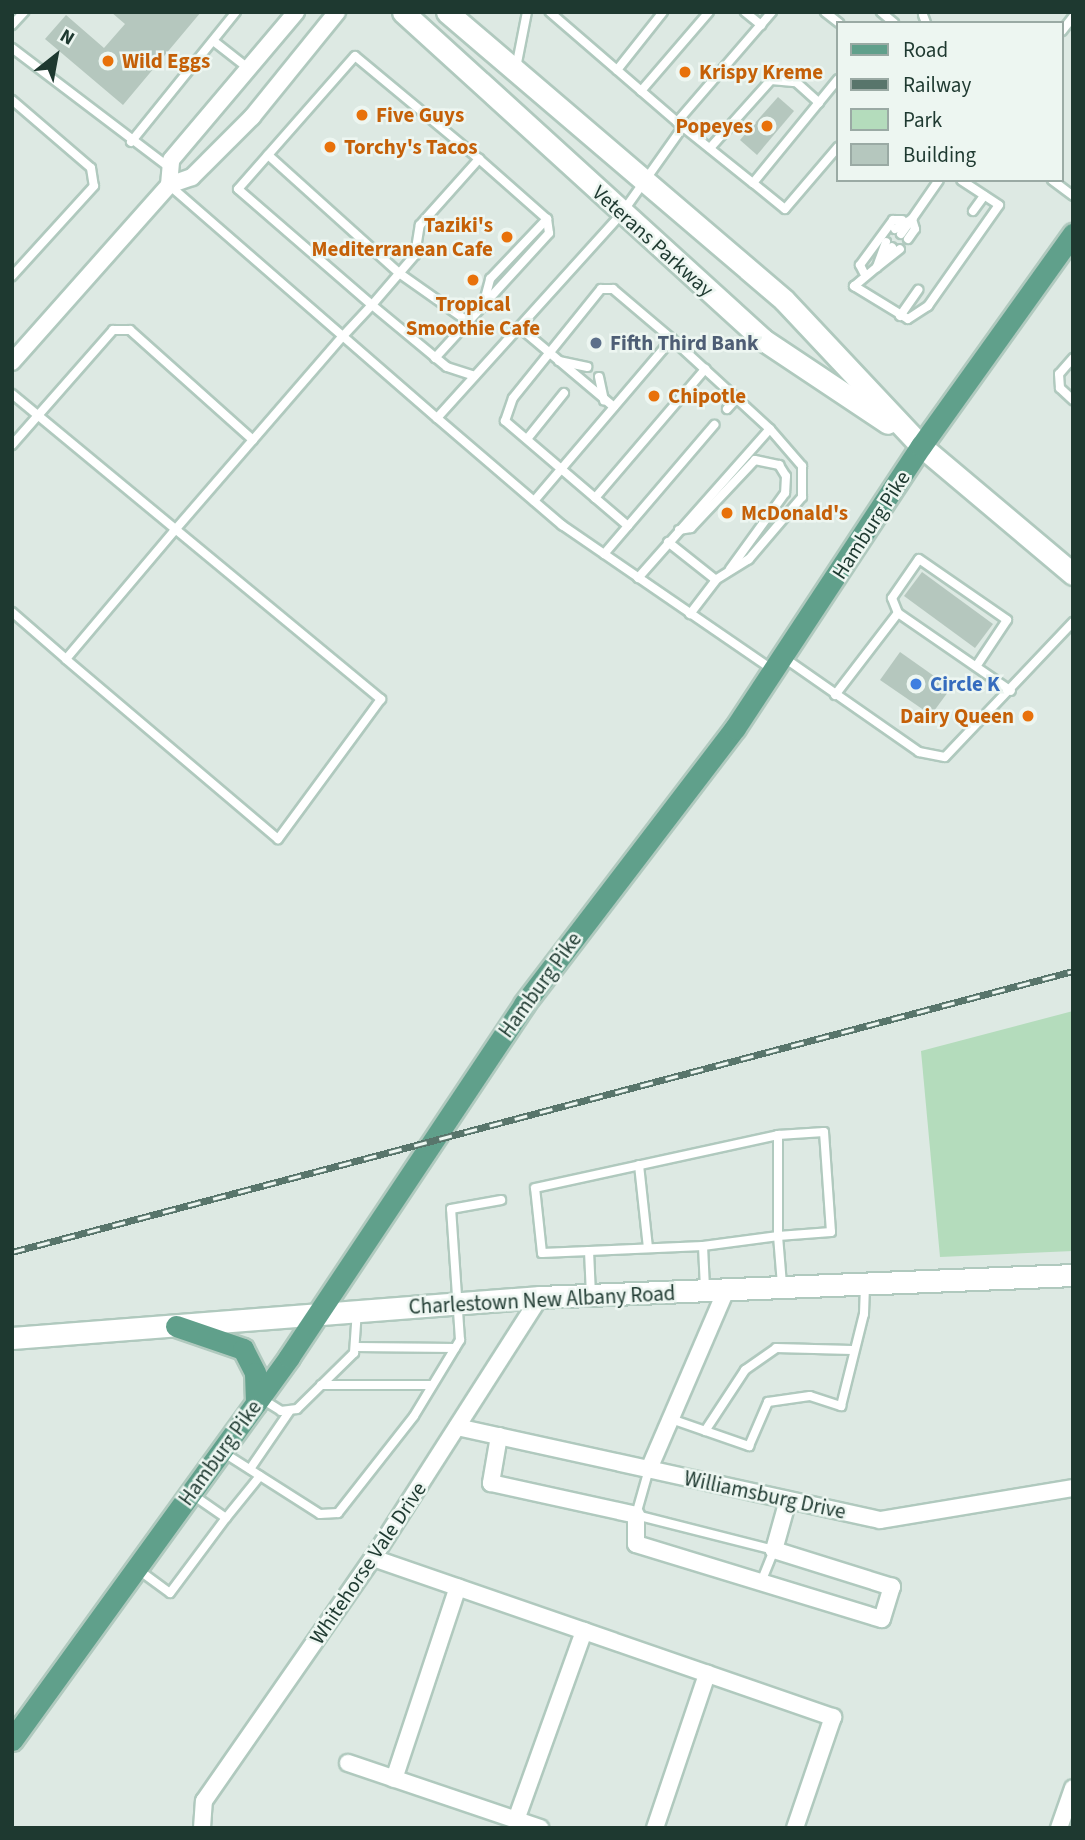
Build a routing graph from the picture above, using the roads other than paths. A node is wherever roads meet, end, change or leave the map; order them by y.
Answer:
1 (24, 12) edge
2 (236, 12) edge
3 (296, 12) edge
4 (337, 12) edge
5 (403, 12) edge
6 (447, 12) edge
7 (527, 12) edge
8 (550, 12) edge
9 (569, 12) edge
10 (663, 12) edge
11 (709, 12) edge
12 (745, 12) edge
13 (772, 12) edge
14 (561, 22) junction
15 (12, 25) edge
16 (761, 25) junction
17 (216, 43) junction
18 (12, 48) edge
19 (249, 69) junction
20 (617, 70) junction
21 (515, 71) junction
22 (836, 82) edge
23 (642, 91) junction
24 (12, 100) edge
25 (819, 103) junction
26 (680, 124) junction
27 (131, 142) junction
28 (710, 148) junction
29 (836, 149) edge
30 (268, 155) junction
31 (479, 159) junction
32 (169, 167) junction
33 (647, 181) junction
34 (938, 182) edge
35 (964, 182) edge
36 (1055, 182) edge
37 (753, 183) junction
38 (169, 185) junction
39 (984, 196) junction
40 (1073, 196) edge
41 (973, 211) dead end
42 (622, 213) junction
43 (912, 219) junction
44 (902, 220) junction
45 (1073, 234) edge
46 (877, 267) junction
47 (864, 273) junction
48 (399, 274) junction
49 (12, 276) edge
50 (918, 290) dead end
51 (372, 305) junction
52 (900, 316) junction
53 (467, 321) junction
54 (519, 327) junction
55 (343, 336) junction
56 (672, 339) junction
57 (550, 354) junction
58 (435, 358) junction
59 (1073, 359) edge
60 (559, 361) junction
61 (12, 362) edge
62 (587, 367) dead end
63 (705, 369) junction
64 (474, 376) junction
65 (599, 377) dead end
66 (565, 393) dead end
67 (12, 394) edge
68 (1071, 396) edge
69 (736, 398) junction
70 (604, 400) junction
71 (614, 407) junction
72 (727, 409) dead end
73 (38, 414) junction
74 (437, 418) junction
75 (714, 425) dead end
76 (770, 429) junction
77 (527, 439) junction
78 (253, 440) junction
79 (12, 445) edge
80 (921, 446) junction
81 (562, 469) junction
82 (595, 498) junction
83 (534, 501) junction
84 (628, 526) junction
85 (679, 530) junction
86 (174, 531) junction
87 (668, 542) junction
88 (604, 554) junction
89 (730, 569) junction
90 (1073, 574) edge
91 (638, 578) junction
92 (716, 580) junction
93 (12, 612) edge
94 (898, 613) junction
95 (690, 614) junction
96 (1073, 622) edge
97 (66, 659) junction
98 (778, 664) junction
99 (976, 665) junction
100 (1011, 691) junction
101 (835, 695) junction
102 (778, 1135) junction
103 (639, 1165) junction
104 (501, 1200) dead end
105 (778, 1236) junction
106 (703, 1246) junction
107 (648, 1248) junction
108 (589, 1251) junction
109 (1073, 1275) edge
110 (865, 1284) junction
111 (782, 1287) junction
112 (715, 1290) junction
113 (591, 1295) junction
114 (540, 1297) junction
115 (462, 1304) junction
116 (356, 1311) junction
117 (314, 1315) junction
118 (176, 1326) junction
119 (12, 1338) edge
120 (356, 1347) junction
121 (455, 1348) junction
122 (852, 1350) junction
123 (321, 1385) junction
124 (432, 1385) junction
125 (258, 1400) junction
126 (289, 1412) junction
127 (670, 1419) junction
128 (457, 1427) junction
129 (705, 1431) junction
130 (499, 1436) junction
131 (221, 1451) junction
132 (250, 1469) junction
133 (649, 1469) junction
134 (260, 1476) junction
135 (1073, 1488) edge
136 (190, 1493) junction
137 (788, 1500) junction
138 (636, 1516) junction
139 (226, 1518) junction
140 (774, 1550) junction
141 (373, 1558) junction
142 (136, 1568) junction
143 (761, 1582) junction
144 (458, 1587) junction
145 (584, 1631) junction
146 (706, 1674) junction
147 (12, 1740) edge
148 (348, 1763) dead end
149 (394, 1779) junction
150 (1073, 1788) edge
151 (516, 1820) junction
152 (1062, 1827) edge
153 (202, 1828) edge
154 (540, 1828) edge
155 (655, 1828) edge
156 (795, 1828) edge

1 - 15 lane
2 - 17 lane
3 - 19 street
4 - 38 street
5 - 42 main road, Veterans Parkway
6 - 21 main road, Veterans Parkway
7 - 21 lane
8 - 14 lane
9 - 14 lane
10 - 20 lane
11 - 23 lane
12 - 16 lane
13 - 16 lane
14 - 20 lane
16 - 26 lane
17 - 19 lane
17 - 27 lane
18 - 27 lane
19 - 32 street
20 - 23 lane
21 - 33 main road, Veterans Parkway
22 - 25 lane
23 - 26 lane
24 - 49 lane
25 - 28 lane
25 - 37 lane
26 - 28 lane
26 - 33 lane
27 - 32 lane
28 - 37 lane
29 - 37 lane
30 - 31 lane
30 - 48 lane
30 - 51 lane
31 - 48 lane
31 - 53 lane
32 - 38 street
33 - 42 lane
33 - 80 main road, Veterans Parkway
34 - 43 lane
35 - 39 lane
36 - 40 lane
38 - 55 lane
38 - 61 street
39 - 41 lane
39 - 52 lane
42 - 54 lane
42 - 80 main road, Veterans Parkway
43 - 44 lane
43 - 44 lane
44 - 47 lane
45 - 80 main road, Hamburg Pike
46 - 46 lane
46 - 47 lane
47 - 52 lane
48 - 51 lane
48 - 53 lane
50 - 52 lane
51 - 55 lane
51 - 58 lane
53 - 58 lane
54 - 57 lane
54 - 64 lane
55 - 74 lane
55 - 78 lane
56 - 57 lane
56 - 63 lane
56 - 71 lane
57 - 60 lane
57 - 77 lane
58 - 64 lane
59 - 68 lane
60 - 62 lane
60 - 70 lane
63 - 69 lane
63 - 82 lane
64 - 74 lane
65 - 70 lane
66 - 77 lane
67 - 73 lane
69 - 72 lane
69 - 76 lane
70 - 71 lane
71 - 81 lane
73 - 78 lane
73 - 79 lane
73 - 86 lane
74 - 83 lane
75 - 84 lane
76 - 85 lane
76 - 89 lane
77 - 81 lane
78 - 86 lane
80 - 90 main road, Veterans Parkway
80 - 98 main road, Hamburg Pike
81 - 82 lane
81 - 83 lane
82 - 84 lane
83 - 88 lane
84 - 88 lane
85 - 87 lane
85 - 89 lane
86 - 97 lane
86 - 97 lane
87 - 91 lane
87 - 92 lane
88 - 91 lane
89 - 92 lane
91 - 95 lane
92 - 95 lane
93 - 97 lane
94 - 99 lane
94 - 99 lane
94 - 101 lane
95 - 98 lane
96 - 100 lane
98 - 101 lane
98 - 117 main road, Hamburg Pike
99 - 100 lane
100 - 101 lane
102 - 103 lane
102 - 105 lane
102 - 105 lane
103 - 107 lane
103 - 108 lane
104 - 115 lane
105 - 106 lane
105 - 111 lane
106 - 107 lane
106 - 112 lane
107 - 108 lane
108 - 113 lane
109 - 110 main road, Charlestown New Albany Road
110 - 111 main road, Charlestown New Albany Road
110 - 122 lane
111 - 112 main road, Charlestown New Albany Road
112 - 113 main road, Charlestown New Albany Road
112 - 127 street
113 - 114 main road, Charlestown New Albany Road
114 - 115 main road, Charlestown New Albany Road
114 - 128 street, Whitehorse Vale Drive
115 - 116 main road, Charlestown New Albany Road
115 - 121 lane
116 - 117 main road, Charlestown New Albany Road
116 - 120 lane
117 - 118 main road, Charlestown New Albany Road
117 - 125 main road, Hamburg Pike
118 - 119 main road, Charlestown New Albany Road
118 - 125 main road
120 - 121 lane
120 - 123 lane
121 - 124 lane
122 - 129 lane
122 - 129 lane
123 - 124 lane
123 - 126 lane
124 - 134 lane
125 - 126 lane
125 - 131 main road, Hamburg Pike
126 - 132 lane
127 - 129 lane
127 - 133 street
128 - 130 street, Williamsburg Drive
128 - 141 street, Whitehorse Vale Drive
130 - 133 street, Williamsburg Drive
130 - 138 street
131 - 132 lane
131 - 136 main road, Hamburg Pike
132 - 134 lane
133 - 137 street, Williamsburg Drive
133 - 138 lane
134 - 139 lane
135 - 137 street, Williamsburg Drive
136 - 139 lane
136 - 142 main road, Hamburg Pike
137 - 140 street
138 - 140 lane
138 - 143 street
139 - 142 lane
140 - 143 lane
140 - 143 street
141 - 144 street
141 - 153 street, Whitehorse Vale Drive
142 - 147 main road, Hamburg Pike
144 - 145 street
144 - 149 street
145 - 146 street
145 - 151 street
146 - 155 street
146 - 156 street
148 - 149 street
149 - 151 street
150 - 152 street
151 - 154 street

